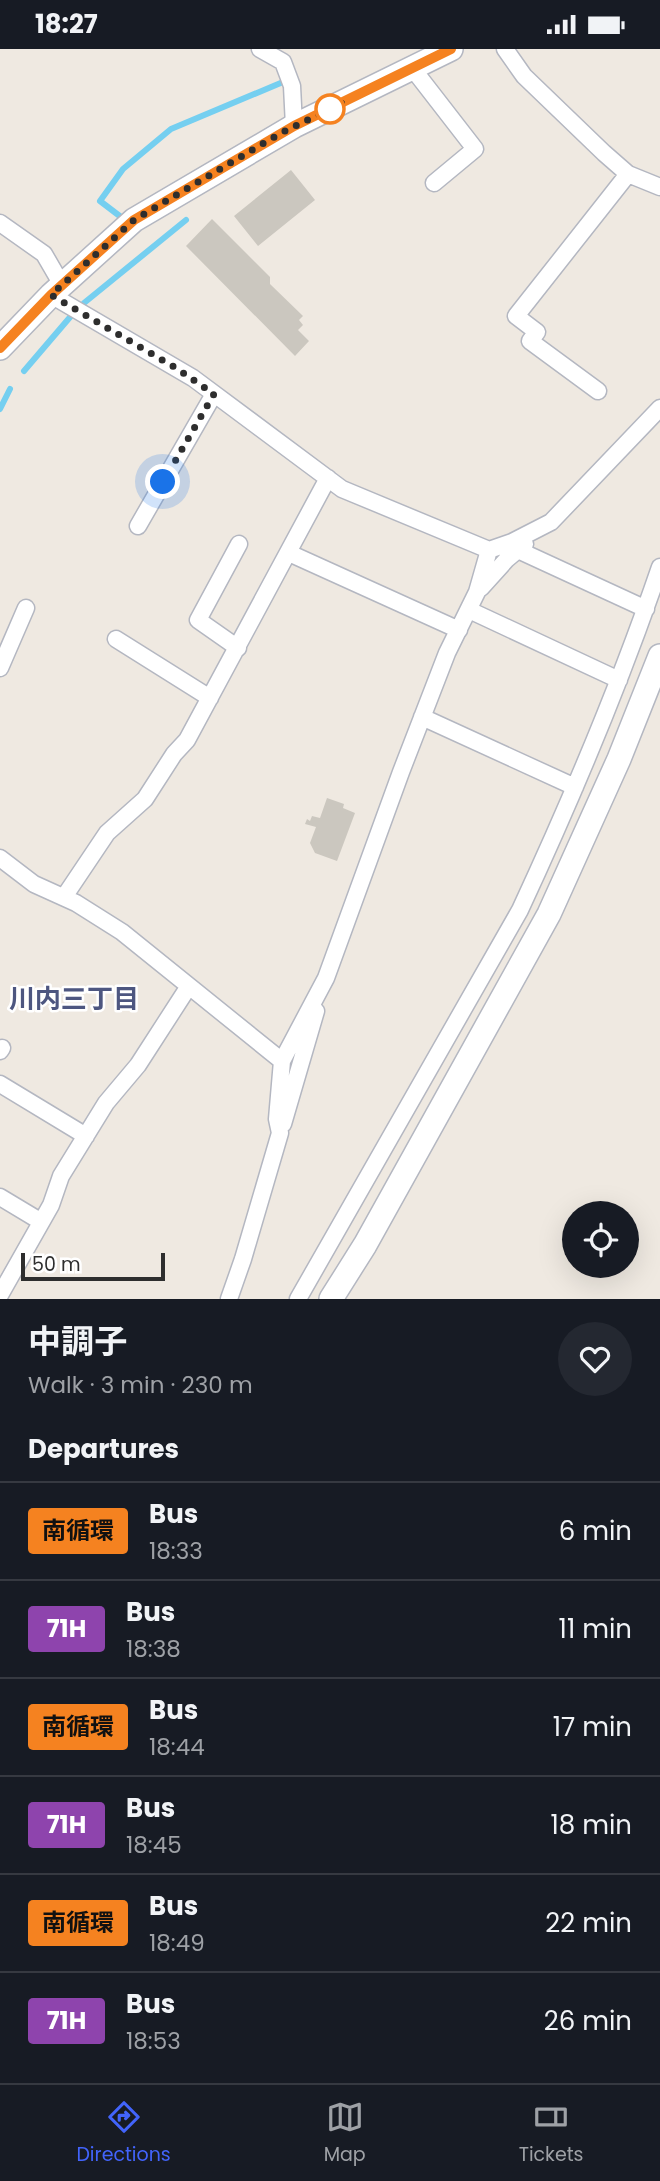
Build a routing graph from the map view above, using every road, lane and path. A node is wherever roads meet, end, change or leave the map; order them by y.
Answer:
1 (260, 49) edge
2 (451, 49) edge
3 (505, 49) edge
4 (277, 54) edge
5 (413, 69) junction
6 (294, 126) junction
7 (628, 174) junction
8 (434, 183) dead end
9 (660, 187) edge
10 (0, 223) edge
11 (57, 290) junction
12 (0, 348) edge
13 (598, 391) dead end
14 (214, 394) junction
15 (660, 408) edge
16 (328, 478) junction
17 (551, 522) junction
18 (138, 526) dead end
19 (239, 544) dead end
20 (489, 550) junction
21 (518, 550) junction
22 (289, 552) junction
23 (660, 567) edge
24 (477, 592) junction
25 (26, 608) dead end
26 (646, 608) junction
27 (469, 610) junction
28 (459, 630) junction
29 (116, 639) dead end
30 (238, 648) junction
31 (660, 656) edge
32 (0, 668) edge
33 (619, 680) junction
34 (210, 698) junction
35 (422, 717) junction
36 (575, 787) junction
37 (0, 858) edge
38 (64, 897) junction
39 (326, 978) junction
40 (188, 986) junction
41 (282, 1061) junction
42 (0, 1084) edge
43 (280, 1133) junction
44 (86, 1136) junction
45 (0, 1197) edge
46 (40, 1221) junction
47 (0, 1295) edge
48 (229, 1299) edge
49 (298, 1299) edge
50 (331, 1299) edge

1 - 4 street
2 - 5 street
3 - 7 street
4 - 6 street
5 - 6 street
5 - 8 street
6 - 11 street
7 - 9 street
7 - 13 street
10 - 11 street
11 - 12 street
11 - 14 street
14 - 16 street
14 - 18 street
15 - 17 street
16 - 20 street
16 - 22 street
17 - 20 street
17 - 21 street
19 - 30 street
20 - 24 street
21 - 24 street
21 - 26 street
22 - 28 street
22 - 30 street
23 - 26 street
24 - 27 street
25 - 32 street
26 - 33 street
27 - 28 street
27 - 33 street
28 - 35 street
29 - 34 street
30 - 34 street
31 - 50 street
33 - 36 street
34 - 38 street
35 - 36 street
35 - 39 street
36 - 49 street
37 - 38 street
38 - 40 street
39 - 41 street
39 - 43 street
40 - 41 street
40 - 44 street
41 - 43 street
42 - 44 street
43 - 48 street
44 - 46 street
45 - 46 street
46 - 47 street

